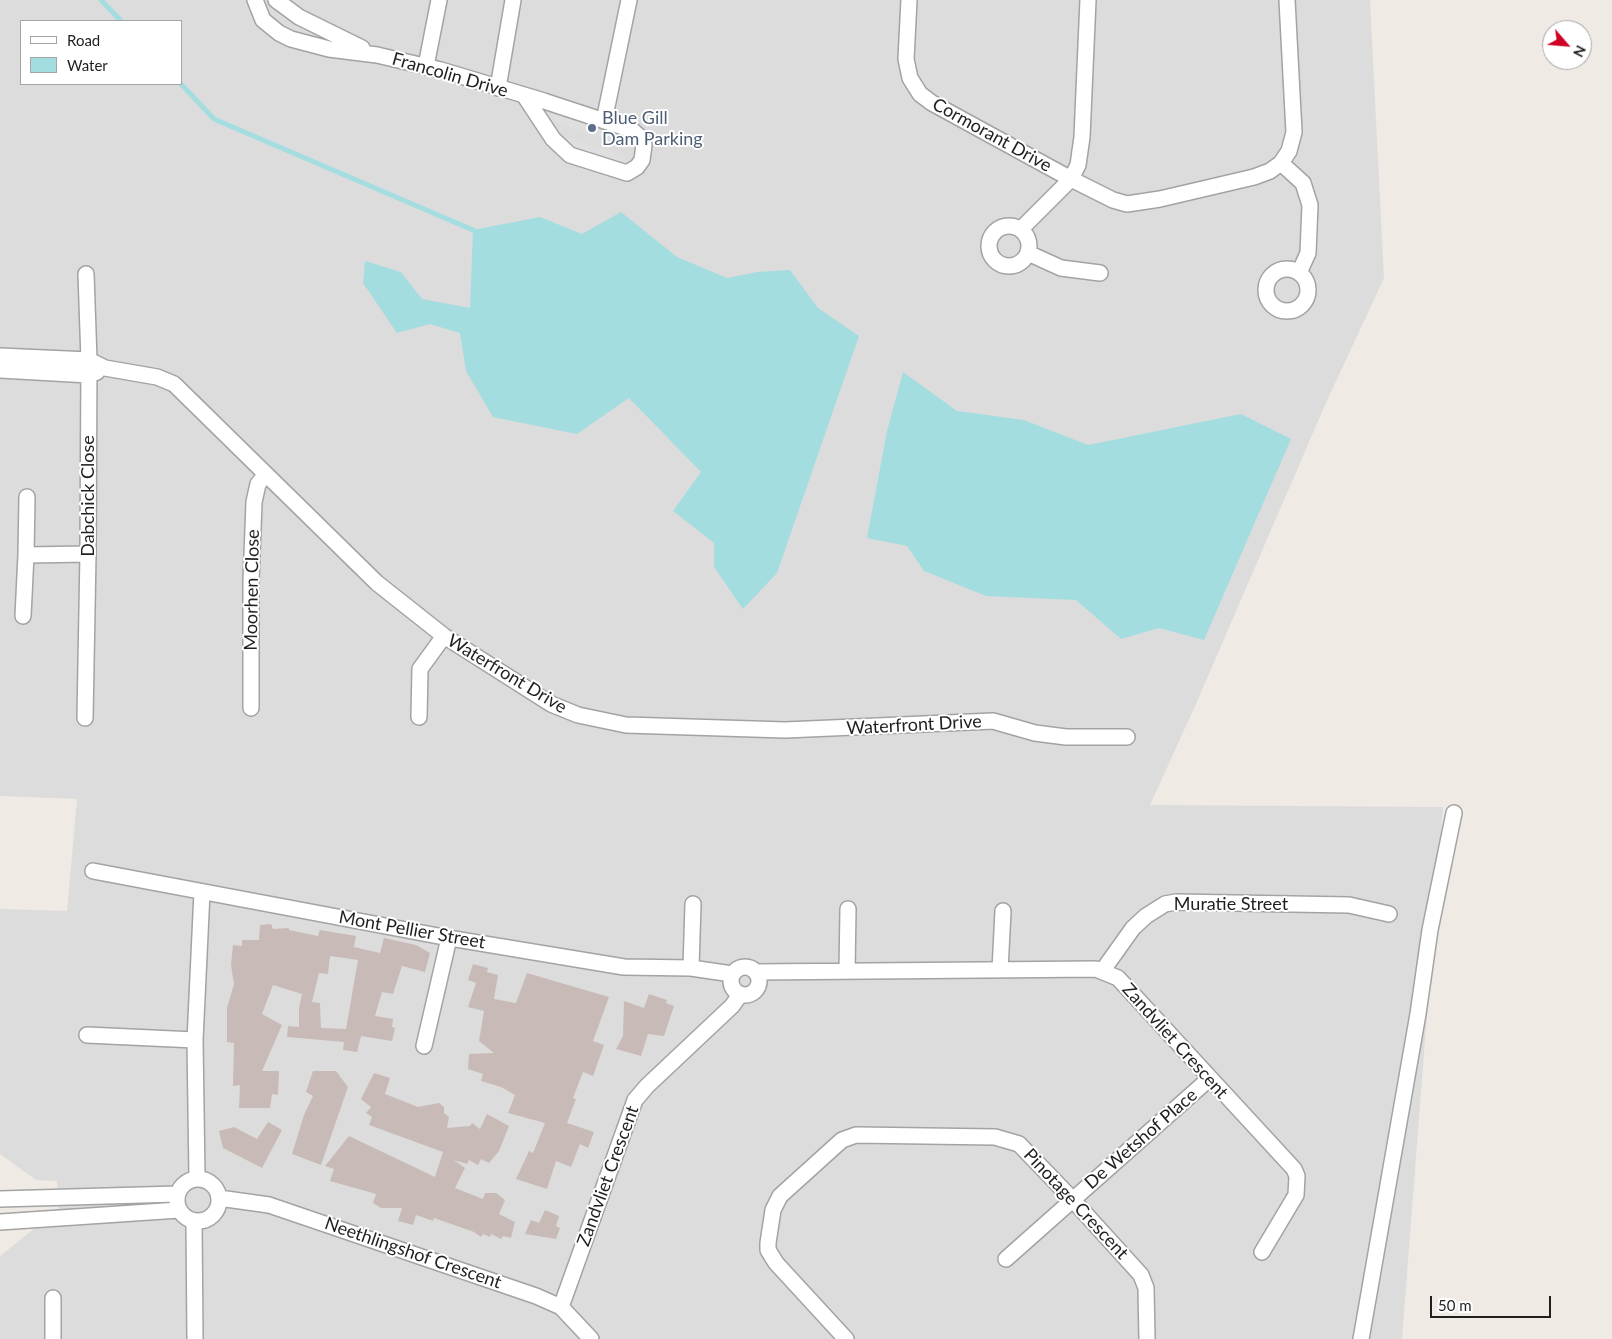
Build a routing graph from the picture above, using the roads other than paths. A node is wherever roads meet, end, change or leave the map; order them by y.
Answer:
1 (254, 0) edge
2 (276, 0) edge
3 (439, 0) edge
4 (513, 0) edge
5 (629, 0) edge
6 (909, 0) edge
7 (1088, 0) edge
8 (1287, 0) edge
9 (377, 55) junction
10 (426, 66) junction
11 (498, 88) junction
12 (524, 95) junction
13 (604, 121) junction
14 (1281, 163) junction
15 (1071, 179) junction
16 (1022, 229) junction
17 (1028, 253) junction
18 (1100, 273) dead end
19 (1299, 273) dead end
20 (86, 274) dead end
21 (0, 356) edge
22 (89, 368) junction
23 (0, 370) edge
24 (266, 474) junction
25 (27, 497) dead end
26 (88, 554) junction
27 (26, 555) junction
28 (23, 616) dead end
29 (444, 636) junction
30 (251, 708) dead end
31 (419, 717) dead end
32 (85, 718) dead end
33 (1127, 737) dead end
34 (1454, 813) dead end
35 (93, 871) dead end
36 (202, 892) junction
37 (693, 904) dead end
38 (848, 909) dead end
39 (1003, 910) dead end
40 (1389, 914) dead end
41 (449, 938) junction
42 (691, 968) junction
43 (1000, 970) junction
44 (1103, 970) junction
45 (847, 971) junction
46 (756, 972) junction
47 (732, 974) junction
48 (740, 995) junction
49 (87, 1035) dead end
50 (195, 1040) junction
51 (424, 1046) dead end
52 (1209, 1079) junction
53 (196, 1178) junction
54 (219, 1198) junction
55 (0, 1199) edge
56 (1072, 1199) junction
57 (178, 1202) junction
58 (194, 1221) junction
59 (0, 1222) edge
60 (1262, 1252) dead end
61 (1006, 1259) dead end
62 (53, 1298) dead end
63 (561, 1308) junction
64 (53, 1339) edge
65 (195, 1339) edge
66 (591, 1339) edge
67 (846, 1339) edge
68 (1148, 1339) edge
69 (1361, 1339) edge

1 - 9 street, Francolin Drive
2 - 9 street, Francolin Drive
3 - 10 street
4 - 11 street
5 - 13 street
6 - 15 street, Cormorant Drive
7 - 15 street
8 - 14 street
9 - 10 street, Francolin Drive
10 - 11 street, Francolin Drive
11 - 12 street, Francolin Drive
12 - 13 street, Francolin Drive
12 - 13 street, Francolin Drive
14 - 15 street, Cormorant Drive
14 - 19 street
15 - 16 street
16 - 17 street
16 - 17 street
17 - 18 street
20 - 22 street, Dabchick Close
21 - 22 street, Waterfront Drive
22 - 23 street, Waterfront Drive
22 - 24 street, Waterfront Drive
22 - 26 street, Dabchick Close
24 - 29 street, Waterfront Drive
24 - 30 street, Moorhen Close
25 - 27 street
26 - 27 street
26 - 32 street, Dabchick Close
27 - 28 street
29 - 31 street
29 - 33 street, Waterfront Drive
34 - 69 street
35 - 36 street, Mont Pellier Street
36 - 41 street, Mont Pellier Street
36 - 50 street
37 - 42 street
38 - 45 street
39 - 43 street
40 - 44 street, Muratie Street
41 - 42 street, Mont Pellier Street
41 - 51 street
42 - 47 street, Mont Pellier Street
43 - 44 street
43 - 45 street
44 - 52 street, Zandvliet Crescent
45 - 46 street
46 - 47 street
46 - 48 street
47 - 48 street
48 - 63 street, Zandvliet Crescent
49 - 50 street
50 - 53 street
52 - 56 street, De Wetshof Place
52 - 60 street, Zandvliet Crescent
53 - 54 street
53 - 57 street
54 - 58 street
54 - 63 street, Neethlingshof Crescent
55 - 57 street
56 - 61 street, De Wetshof Place
56 - 67 street, Pinotage Crescent
56 - 68 street, Pinotage Crescent
57 - 58 street
57 - 59 street
58 - 65 street
62 - 64 street
63 - 66 street, Neethlingshof Crescent

